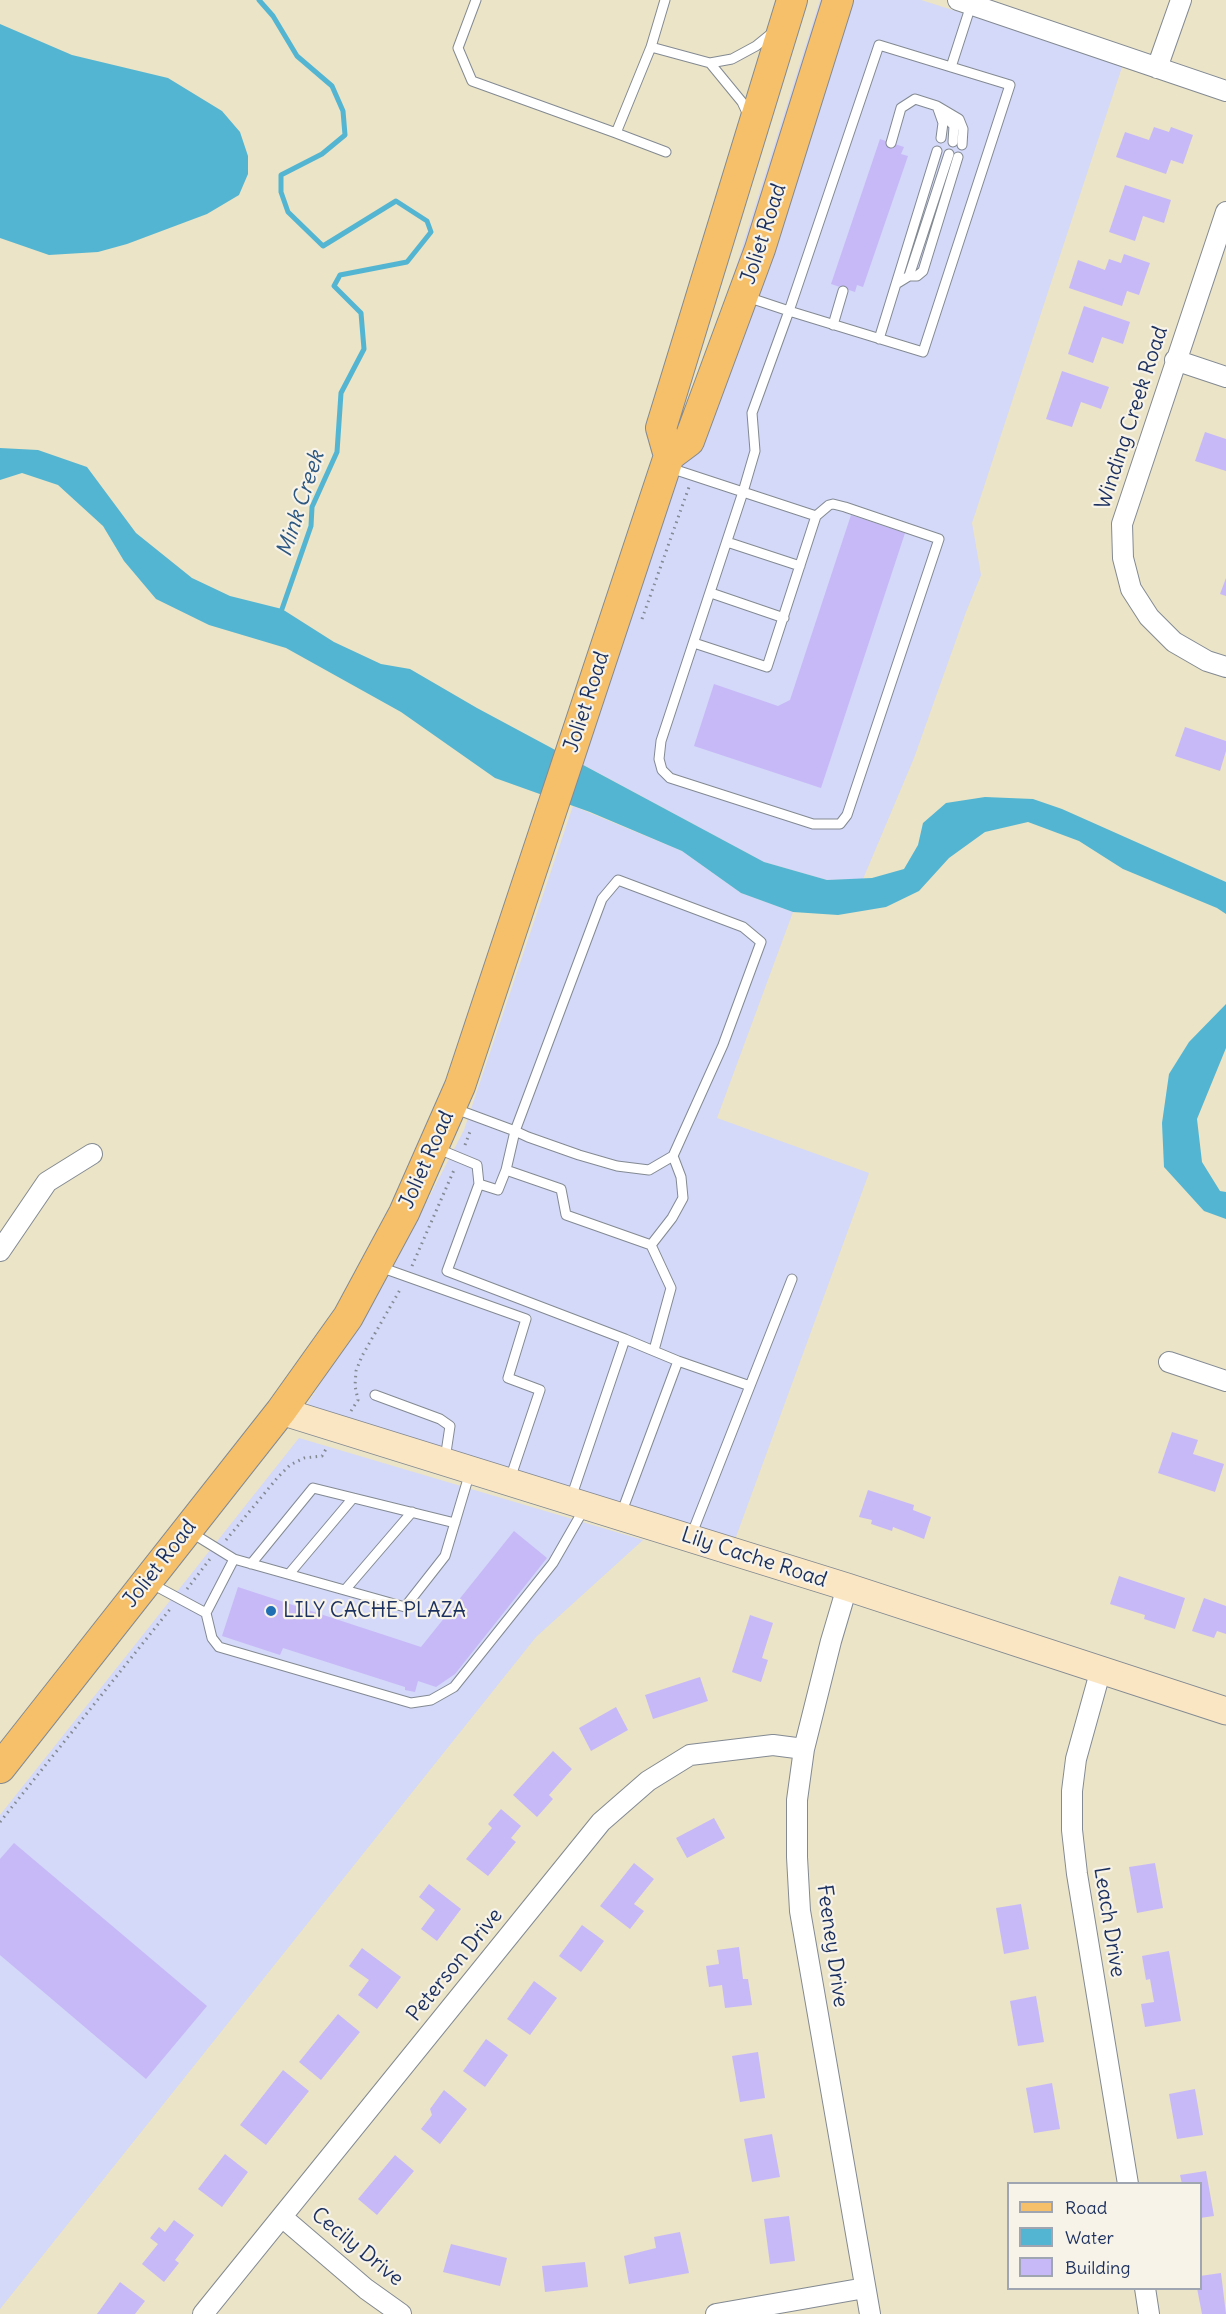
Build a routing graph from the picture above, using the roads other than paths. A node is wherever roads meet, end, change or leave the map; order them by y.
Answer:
1 (476, 0) edge
2 (665, 0) edge
3 (838, 0) edge
4 (1181, 0) edge
5 (967, 1) edge
6 (788, 11) edge
7 (651, 47) junction
8 (710, 63) junction
9 (951, 67) junction
10 (1157, 68) junction
11 (1226, 91) edge
12 (937, 106) junction
13 (753, 126) junction
14 (616, 133) junction
15 (941, 138) dead end
16 (891, 143) dead end
17 (958, 143) dead end
18 (937, 151) dead end
19 (666, 152) dead end
20 (954, 156) dead end
21 (1226, 212) edge
22 (896, 284) junction
23 (843, 291) dead end
24 (743, 296) junction
25 (789, 311) junction
26 (833, 325) junction
27 (879, 339) junction
28 (1175, 360) junction
29 (1226, 377) edge
30 (667, 461) junction
31 (743, 492) junction
32 (816, 516) junction
33 (727, 542) junction
34 (800, 566) junction
35 (711, 593) junction
36 (784, 618) junction
37 (694, 643) junction
38 (1226, 667) edge
39 (451, 1107) junction
40 (515, 1131) junction
41 (433, 1147) junction
42 (92, 1154) dead end
43 (673, 1156) junction
44 (506, 1170) junction
45 (479, 1184) junction
46 (651, 1245) junction
47 (0, 1251) edge
48 (376, 1266) junction
49 (792, 1279) dead end
50 (625, 1339) junction
51 (654, 1350) junction
52 (678, 1361) junction
53 (1169, 1362) dead end
54 (1226, 1381) edge
55 (750, 1386) junction
56 (375, 1395) dead end
57 (281, 1411) junction
58 (445, 1461) junction
59 (471, 1469) junction
60 (510, 1481) junction
61 (353, 1498) junction
62 (578, 1503) junction
63 (412, 1512) junction
64 (620, 1516) junction
65 (455, 1523) junction
66 (187, 1530) junction
67 (691, 1538) junction
68 (234, 1559) junction
69 (251, 1564) junction
70 (289, 1574) junction
71 (147, 1581) junction
72 (847, 1587) junction
73 (345, 1590) junction
74 (206, 1613) junction
75 (1101, 1668) junction
76 (1226, 1711) edge
77 (804, 1749) junction
78 (0, 1768) edge
79 (1128, 2182) edge
80 (282, 2217) junction
81 (865, 2288) junction
82 (1145, 2290) edge
83 (203, 2314) edge
84 (401, 2314) edge
85 (716, 2314) edge
86 (870, 2314) edge
87 (1149, 2314) edge

1 - 14 lane
2 - 7 lane
3 - 24 main road, Joliet Road
4 - 10 street
5 - 9 lane
5 - 10 street
6 - 8 lane
6 - 13 main road, Joliet Road
7 - 8 lane
7 - 14 lane
8 - 13 lane
9 - 25 lane
9 - 27 lane
10 - 11 street
12 - 15 lane
12 - 16 lane
12 - 17 lane
13 - 30 main road, Joliet Road
14 - 19 lane
18 - 22 lane
20 - 22 lane
21 - 28 street, Winding Creek Road
22 - 27 lane
23 - 26 lane
24 - 25 lane
24 - 30 main road, Joliet Road
25 - 26 lane
25 - 31 lane
26 - 27 lane
28 - 29 street
28 - 38 street, Winding Creek Road
30 - 31 lane
30 - 39 main road, Joliet Road
31 - 32 lane
31 - 33 lane
32 - 34 lane
32 - 37 lane
33 - 34 lane
33 - 35 lane
34 - 36 lane
35 - 36 lane
35 - 37 lane
36 - 37 lane
39 - 40 lane
39 - 41 main road, Joliet Road
40 - 43 lane
40 - 43 lane
40 - 44 lane
41 - 45 lane
41 - 48 main road, Joliet Road
42 - 47 street
43 - 46 lane
44 - 45 lane
44 - 46 lane
45 - 50 lane
46 - 51 lane
48 - 57 main road, Joliet Road
48 - 60 lane
49 - 55 lane
50 - 51 lane
50 - 62 lane
51 - 52 lane
52 - 55 lane
52 - 64 lane
53 - 54 street
55 - 67 lane
56 - 58 lane
57 - 58 street, Lily Cache Road
57 - 66 main road, Joliet Road
58 - 59 street, Lily Cache Road
59 - 60 street, Lily Cache Road
59 - 65 lane
60 - 62 street, Lily Cache Road
61 - 63 lane
61 - 69 lane
61 - 70 lane
62 - 64 street, Lily Cache Road
62 - 74 lane
63 - 65 lane
63 - 73 lane
64 - 67 street, Lily Cache Road
65 - 73 lane
66 - 68 lane
66 - 71 main road, Joliet Road
67 - 72 street, Lily Cache Road
68 - 69 lane
68 - 74 lane
69 - 70 lane
70 - 73 lane
71 - 74 lane
71 - 78 main road, Joliet Road
72 - 75 street, Lily Cache Road
72 - 77 street, Feeney Drive
75 - 76 street, Lily Cache Road
75 - 79 street, Leach Drive
77 - 80 street, Peterson Drive
77 - 81 street, Feeney Drive
80 - 83 street, Peterson Drive
80 - 84 street, Cecily Drive
81 - 85 street
81 - 86 street, Feeney Drive
82 - 87 street

